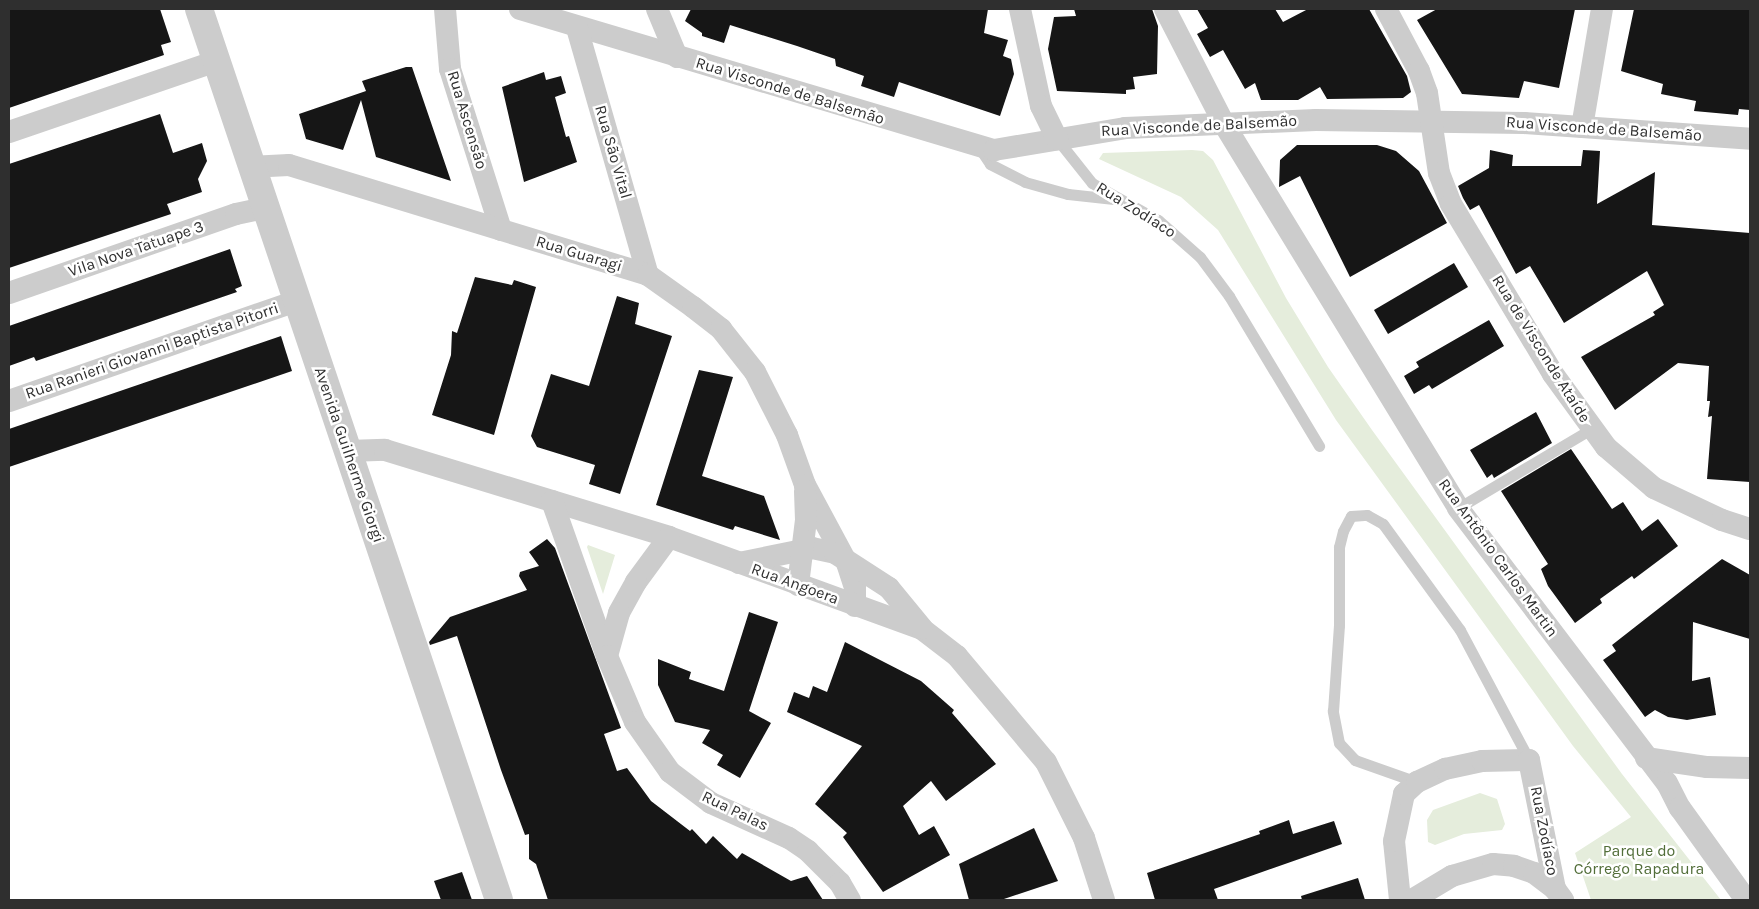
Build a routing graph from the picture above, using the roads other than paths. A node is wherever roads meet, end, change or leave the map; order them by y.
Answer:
1 (199, 9) edge
2 (446, 9) edge
3 (520, 9) edge
4 (657, 9) edge
5 (1020, 9) edge
6 (1166, 9) edge
7 (1386, 9) edge
8 (1602, 9) edge
9 (577, 28) junction
10 (677, 57) junction
11 (216, 61) junction
12 (1432, 122) junction
13 (1224, 124) junction
14 (1582, 127) junction
15 (9, 132) edge
16 (1057, 138) junction
17 (1750, 139) edge
18 (979, 148) junction
19 (251, 167) junction
20 (1116, 199) junction
21 (264, 208) junction
22 (502, 230) junction
23 (648, 275) junction
24 (9, 293) edge
25 (296, 301) junction
26 (9, 401) edge
27 (1591, 429) junction
28 (1320, 446) dead end
29 (348, 451) junction
30 (805, 485) junction
31 (552, 501) junction
32 (1458, 508) junction
33 (1750, 529) edge
34 (669, 537) junction
35 (802, 548) junction
36 (845, 558) junction
37 (739, 563) junction
38 (798, 585) junction
39 (855, 606) junction
40 (922, 629) junction
41 (607, 656) junction
42 (1646, 758) junction
43 (1529, 760) junction
44 (1750, 768) edge
45 (1417, 782) junction
46 (1559, 894) edge
47 (499, 900) edge
48 (850, 900) edge
49 (1104, 900) edge
50 (1400, 900) edge
51 (1412, 900) edge
52 (1746, 900) edge

1 - 11 street, Avenida Guilherme Giorgi
2 - 22 street, Rua Ascensão
3 - 9 street, Rua Visconde de Balsemão
4 - 10 street
5 - 16 street, Rua Zodíaco
6 - 13 street, Rua Antônio Carlos Martin
7 - 12 street, Rua de Visconde Ataíde
8 - 14 street
9 - 10 street, Rua Visconde de Balsemão
9 - 23 street, Rua São Vital
10 - 18 street, Rua Visconde de Balsemão
11 - 15 street
11 - 19 street, Avenida Guilherme Giorgi
12 - 13 street, Rua Visconde de Balsemão
12 - 14 street, Rua Visconde de Balsemão
12 - 27 street, Rua de Visconde Ataíde
13 - 16 street, Rua Visconde de Balsemão
13 - 32 street, Rua Antônio Carlos Martin
14 - 17 street, Rua Visconde de Balsemão
16 - 18 street, Rua Visconde de Balsemão
16 - 20 lane, Rua Zodíaco
18 - 20 lane
19 - 21 street, Avenida Guilherme Giorgi
19 - 22 street, Rua Guaragi
20 - 28 lane, Rua Zodíaco
21 - 24 street, Vila Nova Tatuape 3
21 - 25 street, Avenida Guilherme Giorgi
22 - 23 street, Rua Guaragi
23 - 30 street, Rua Guaragi
25 - 26 street, Rua Ranieri Giovanni Baptista Pitorri
25 - 29 street, Avenida Guilherme Giorgi
27 - 32 lane
27 - 33 street, Rua de Visconde Ataíde
29 - 31 street, Rua Angoera
29 - 47 street, Avenida Guilherme Giorgi
30 - 35 street, Rua Guaragi
30 - 36 street, Rua Guaragi
31 - 34 street, Rua Angoera
31 - 41 street, Rua Palas
32 - 42 street, Rua Antônio Carlos Martin
34 - 37 street, Rua Angoera
34 - 41 street
35 - 36 street
35 - 37 street
35 - 38 street, Rua Guaragi
36 - 39 street, Rua Guaragi
36 - 40 street
37 - 38 street, Rua Angoera
38 - 39 street, Rua Angoera
39 - 40 street, Rua Angoera
40 - 49 street, Rua Angoera
41 - 48 street, Rua Palas
42 - 44 street
42 - 52 street, Rua Antônio Carlos Martin
43 - 45 street
43 - 45 lane
43 - 46 street, Rua Zodíaco
45 - 50 street
46 - 51 street

